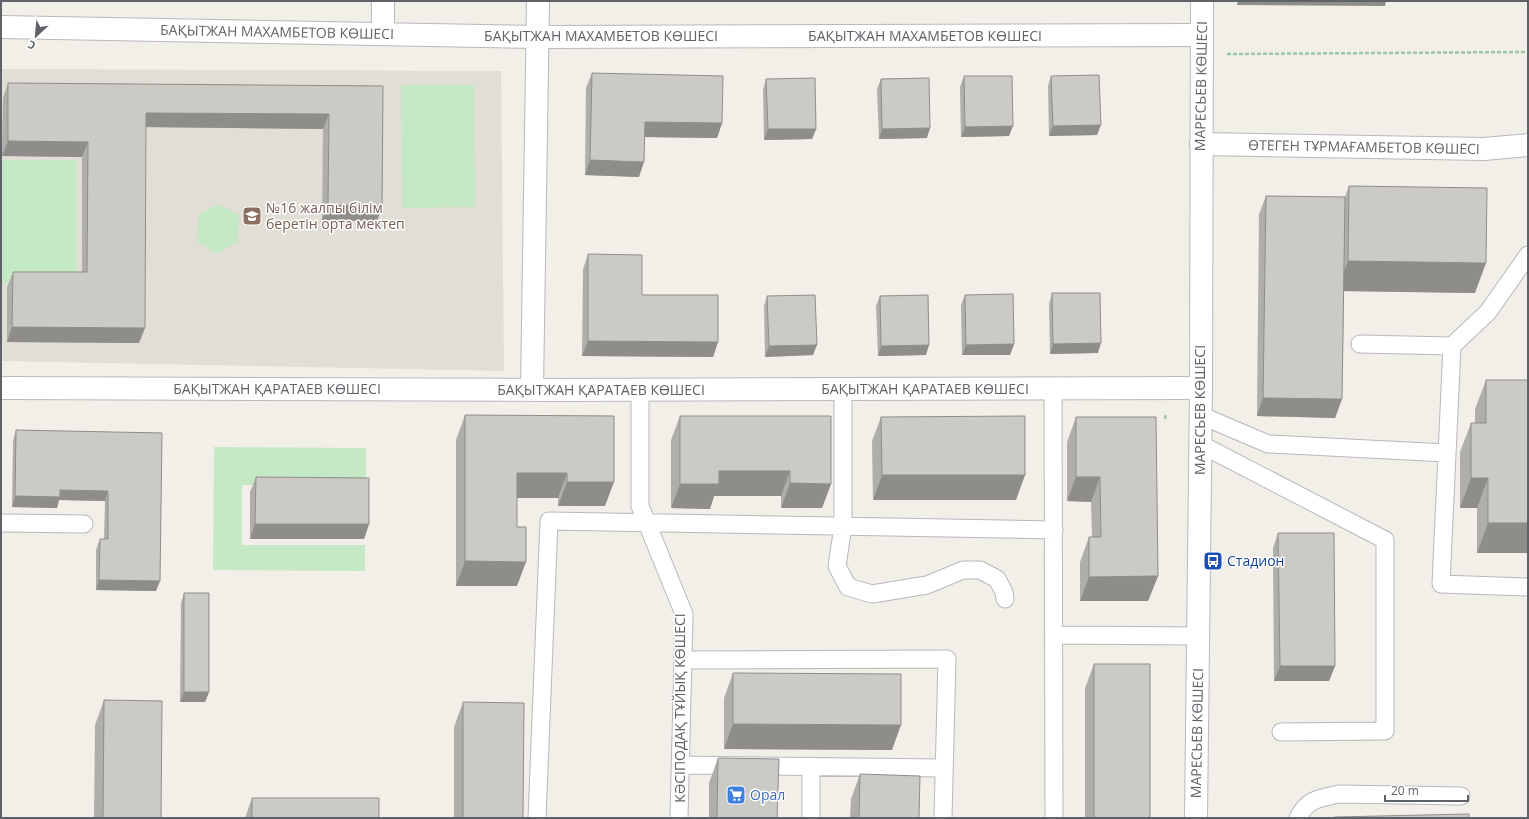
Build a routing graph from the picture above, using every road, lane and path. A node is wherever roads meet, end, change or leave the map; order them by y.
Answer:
1 (383, 1) edge
2 (538, 1) edge
3 (1202, 1) edge
4 (1, 27) edge
5 (383, 34) junction
6 (1202, 35) junction
7 (538, 37) junction
8 (1528, 52) edge
9 (1224, 54) dead end
10 (1201, 144) junction
11 (1528, 145) edge
12 (1528, 256) edge
13 (1360, 344) dead end
14 (1452, 346) junction
15 (1, 388) edge
16 (1053, 388) junction
17 (1201, 388) junction
18 (843, 389) junction
19 (532, 390) junction
20 (640, 390) junction
21 (1200, 415) junction
22 (1200, 444) junction
23 (1447, 453) junction
24 (1, 523) edge
25 (84, 524) dead end
26 (647, 524) junction
27 (843, 526) junction
28 (1054, 530) junction
29 (1528, 587) edge
30 (1005, 598) dead end
31 (1055, 635) junction
32 (1198, 636) junction
33 (683, 660) junction
34 (1281, 732) dead end
35 (680, 765) junction
36 (811, 766) junction
37 (944, 768) junction
38 (1461, 796) dead end
39 (537, 818) edge
40 (679, 818) edge
41 (811, 818) edge
42 (943, 818) edge
43 (1054, 818) edge
44 (1196, 818) edge
45 (1298, 818) edge

1 - 5 street
2 - 7 street
3 - 6 street, МАРЕСЬЕВ КӨШЕСІ
4 - 5 street, БАҚЫТЖАН МАХАМБЕТОВ КӨШЕСІ
5 - 7 street, БАҚЫТЖАН МАХАМБЕТОВ КӨШЕСІ
6 - 7 street, БАҚЫТЖАН МАХАМБЕТОВ КӨШЕСІ
6 - 10 street, МАРЕСЬЕВ КӨШЕСІ
7 - 19 street
8 - 9 path
10 - 11 street, ӨТЕГЕН ТҰРМАҒАМБЕТОВ КӨШЕСІ
10 - 17 street, МАРЕСЬЕВ КӨШЕСІ
12 - 14 lane
13 - 14 lane
14 - 23 lane
15 - 19 street, БАҚЫТЖАН ҚАРАТАЕВ КӨШЕСІ
16 - 17 street, БАҚЫТЖАН ҚАРАТАЕВ КӨШЕСІ
16 - 18 street, БАҚЫТЖАН ҚАРАТАЕВ КӨШЕСІ
16 - 28 lane
17 - 21 street, МАРЕСЬЕВ КӨШЕСІ
18 - 20 street, БАҚЫТЖАН ҚАРАТАЕВ КӨШЕСІ
18 - 27 lane
19 - 20 street, БАҚЫТЖАН ҚАРАТАЕВ КӨШЕСІ
20 - 26 lane, КӘСІПОДАҚ ТҰЙЫҚ КӨШЕСІ
21 - 22 street, МАРЕСЬЕВ КӨШЕСІ
21 - 23 lane
22 - 32 street, МАРЕСЬЕВ КӨШЕСІ
22 - 34 lane
23 - 29 lane
24 - 25 lane
26 - 27 lane
26 - 33 lane, КӘСІПОДАҚ ТҰЙЫҚ КӨШЕСІ
26 - 39 lane
27 - 28 lane
27 - 30 lane
28 - 31 lane
31 - 32 lane
31 - 43 lane
32 - 44 street, МАРЕСЬЕВ КӨШЕСІ
33 - 35 lane, КӘСІПОДАҚ ТҰЙЫҚ КӨШЕСІ
33 - 37 lane
35 - 36 lane
35 - 40 lane, КӘСІПОДАҚ ТҰЙЫҚ КӨШЕСІ
36 - 37 lane
36 - 41 lane
37 - 42 lane
38 - 45 lane

